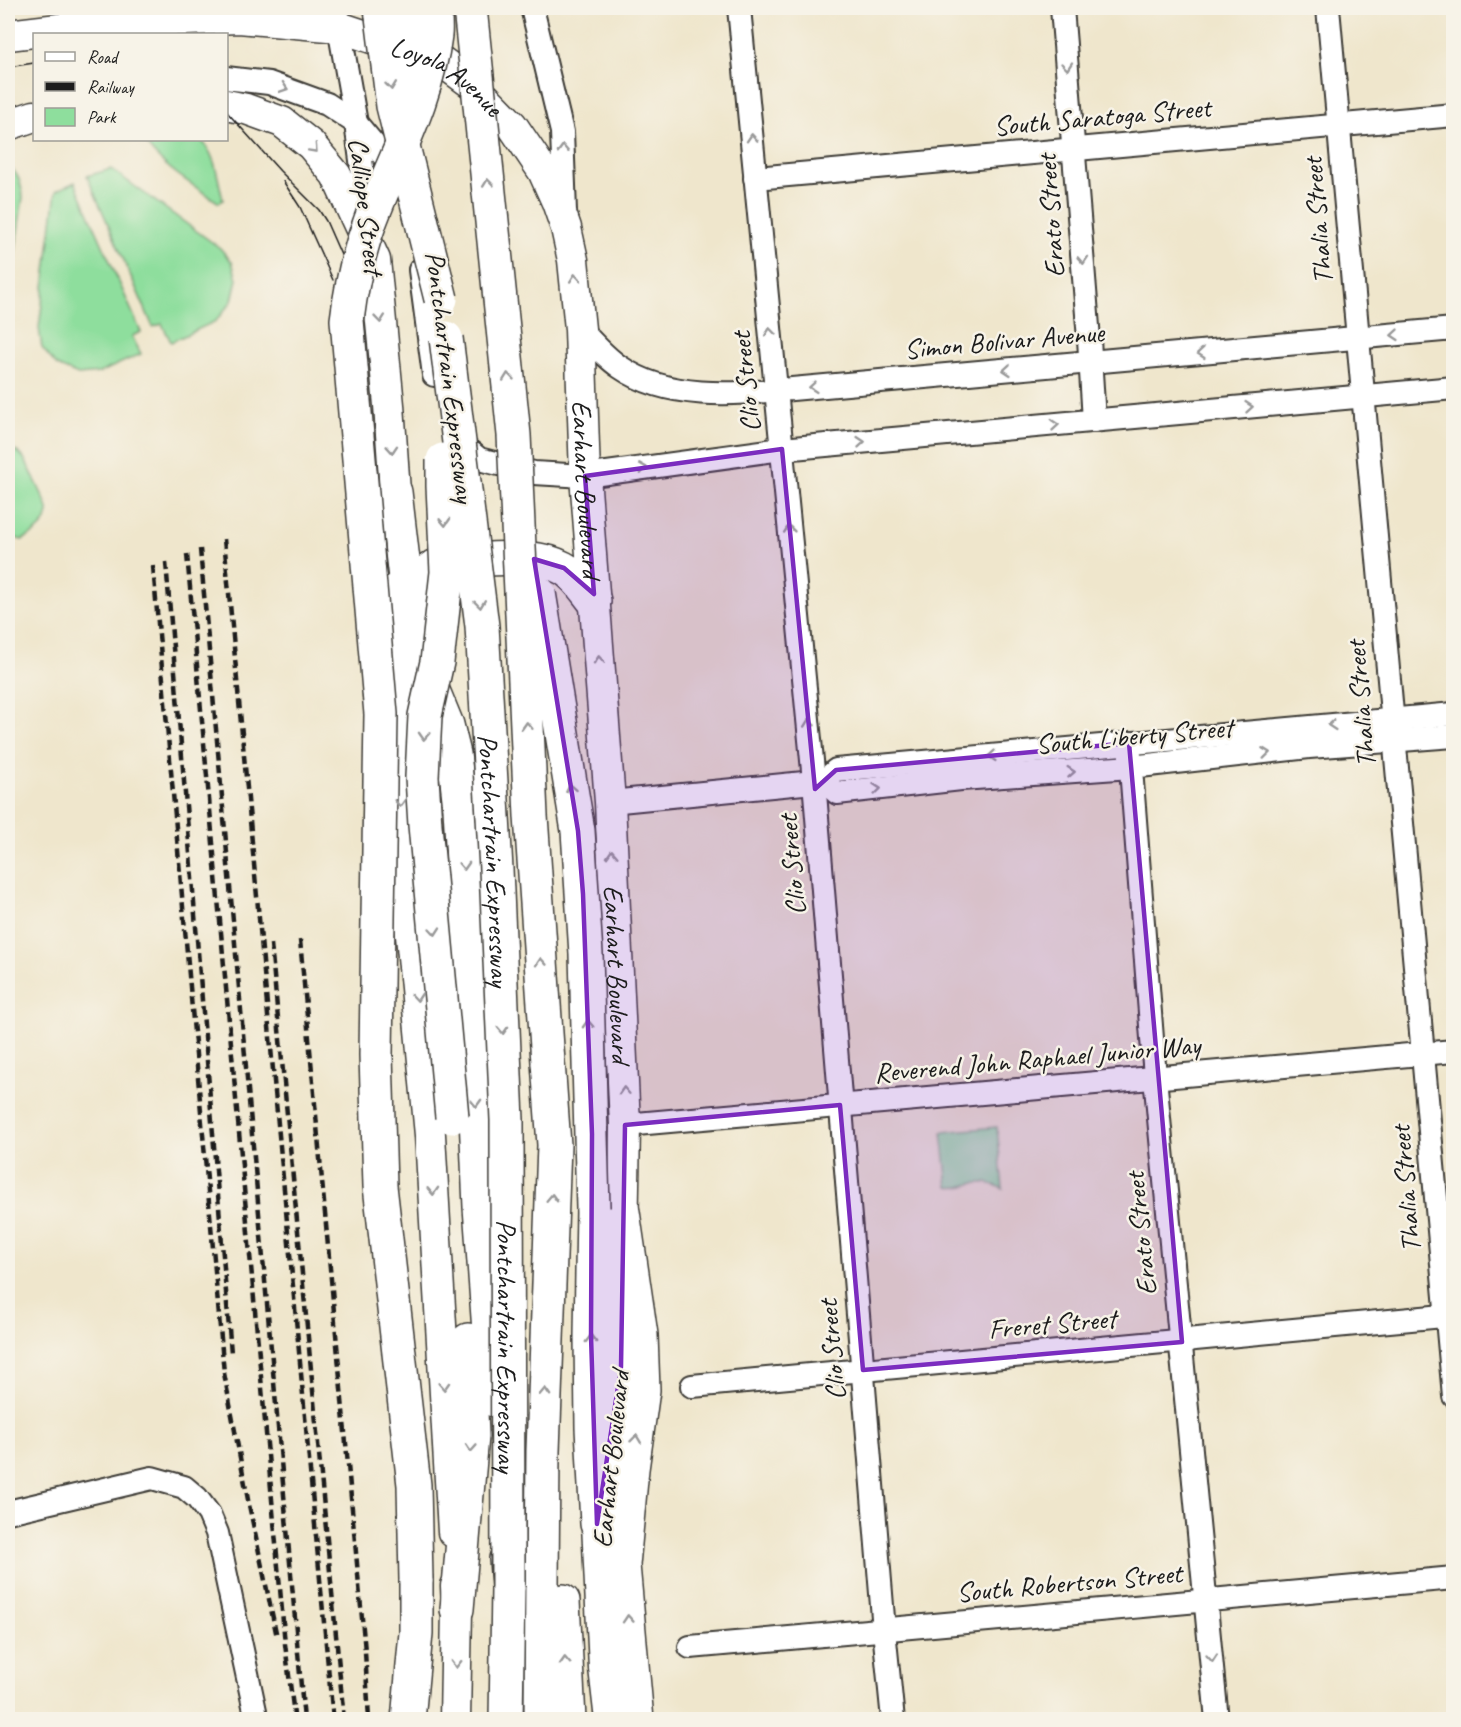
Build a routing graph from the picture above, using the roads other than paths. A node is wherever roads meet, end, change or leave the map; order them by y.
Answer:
1 (381, 8) edge
2 (406, 8) edge
3 (434, 8) edge
4 (470, 8) edge
5 (532, 8) edge
6 (739, 8) edge
7 (1062, 8) edge
8 (1328, 8) edge
9 (338, 17) edge
10 (256, 20) junction
11 (68, 31) edge
12 (44, 33) edge
13 (33, 34) edge
14 (8, 36) edge
15 (228, 40) edge
16 (228, 78) edge
17 (228, 105) edge
18 (1454, 115) edge
19 (33, 116) edge
20 (356, 123) junction
21 (8, 125) edge
22 (1338, 125) junction
23 (1074, 148) junction
24 (755, 178) junction
25 (566, 228) junction
26 (375, 260) junction
27 (441, 299) junction
28 (580, 329) junction
29 (1454, 329) edge
30 (446, 338) junction
31 (1358, 338) junction
32 (1091, 363) junction
33 (1454, 388) edge
34 (776, 390) junction
35 (1363, 396) junction
36 (1094, 421) junction
37 (514, 435) junction
38 (782, 449) junction
39 (585, 476) junction
40 (395, 492) junction
41 (594, 601) junction
42 (409, 612) junction
43 (1454, 714) edge
44 (1393, 730) junction
45 (1454, 736) edge
46 (1129, 743) junction
47 (1131, 767) junction
48 (819, 781) junction
49 (610, 802) junction
50 (1454, 1052) edge
51 (1423, 1054) junction
52 (1155, 1077) junction
53 (840, 1105) junction
54 (625, 1125) junction
55 (608, 1210) junction
56 (1450, 1316) edge
57 (1182, 1342) junction
58 (863, 1370) junction
59 (692, 1386) dead end
60 (1454, 1396) edge
61 (543, 1451) junction
62 (8, 1512) edge
63 (597, 1524) joint
64 (1454, 1578) edge
65 (508, 1587) junction
66 (1207, 1600) junction
67 (457, 1609) junction
68 (884, 1630) junction
69 (690, 1647) dead end
70 (257, 1719) edge
71 (408, 1719) edge
72 (455, 1719) edge
73 (506, 1719) edge
74 (541, 1719) edge
75 (569, 1719) edge
76 (610, 1719) edge
77 (637, 1719) edge
78 (893, 1719) edge
79 (1217, 1719) edge

1 -> 27 highway, bridge
2 - 27 highway, Pontchartrain Expressway, bridge
3 - 71 highway, bridge
37 -> 4 highway, Pontchartrain Expressway, bridge
25 -> 5 street
24 -> 6 street, Clio Street
7 -> 23 street, Erato Street
8 - 22 street, Thalia Street
9 - 10 main road, Loyola Avenue
9 - 20 street, Calliope Street
9 - 25 main road, Loyola Avenue
10 - 11 main road, Loyola Avenue
10 - 15 main road
11 - 12 main road, Loyola Avenue
13 - 14 main road, Loyola Avenue
16 -> 20 street
17 -> 26 main road
18 - 22 street, South Saratoga Street
19 - 21 main road
20 - 26 street, Calliope Street
20 - 39 street
22 - 23 street, South Saratoga Street
22 - 31 street, Thalia Street
23 - 24 street, South Saratoga Street
23 -> 32 street, Erato Street
34 -> 24 street, Clio Street
28 -> 25 main road, Earhart Boulevard
26 -> 40 main road, Calliope Street
27 - 30 highway, Pontchartrain Expressway
28 - 34 street, Simon Bolivar Avenue
28 - 39 main road, Earhart Boulevard
29 -> 31 street, Simon Bolivar Avenue
30 -> 65 highway, Pontchartrain Expressway, bridge
30 -> 67 highway, bridge
31 -> 32 street, Simon Bolivar Avenue
31 - 35 street, Thalia Street
32 -> 34 street, Simon Bolivar Avenue
32 - 36 street, Erato Street
33 - 35 street
34 - 38 street, Clio Street
36 -> 35 street
35 - 44 street, Thalia Street
38 -> 36 street
55 -> 37 highway, bridge
61 -> 37 highway, Pontchartrain Expressway, bridge
39 -> 38 street
48 -> 38 street, Clio Street
39 - 41 main road, Earhart Boulevard
40 - 42 highway
40 -> 67 main road
41 - 42 highway
49 -> 41 main road, Earhart Boulevard
42 -> 65 highway, bridge
43 - 44 street, South Liberty Street
44 - 45 street, South Liberty Street
44 -> 46 street, South Liberty Street
47 -> 44 street, South Liberty Street
44 - 51 street, Thalia Street
46 - 47 street, Erato Street
46 -> 48 street, South Liberty Street
48 -> 47 street, South Liberty Street
47 - 52 street, Erato Street
48 - 49 street, South Liberty Street
48 - 53 street, Clio Street
54 -> 49 main road, Earhart Boulevard
50 - 51 street, Reverend John Raphael Junior Way
51 - 52 street, Reverend John Raphael Junior Way
51 - 56 street, Thalia Street
52 - 53 street, Reverend John Raphael Junior Way
52 - 57 street, Erato Street
53 - 54 street, Reverend John Raphael Junior Way
53 - 58 street, Clio Street
54 - 55 main road, Earhart Boulevard
63 -> 55 highway
77 -> 55 highway
56 - 57 street, Freret Street
56 - 60 street, Thalia Street
57 - 58 street, Freret Street
57 - 66 street, Erato Street
58 - 59 street, Freret Street
58 - 68 street, Clio Street
61 - 74 highway, Pontchartrain Expressway
75 -> 61 highway
62 - 70 street
63 - 76 main road, Earhart Boulevard
64 - 66 street, South Robertson Street
65 - 73 highway, Pontchartrain Expressway
66 - 68 street, South Robertson Street
66 -> 79 street, Erato Street
67 -> 72 main road
68 - 69 street, South Robertson Street
68 - 78 street, Clio Street

